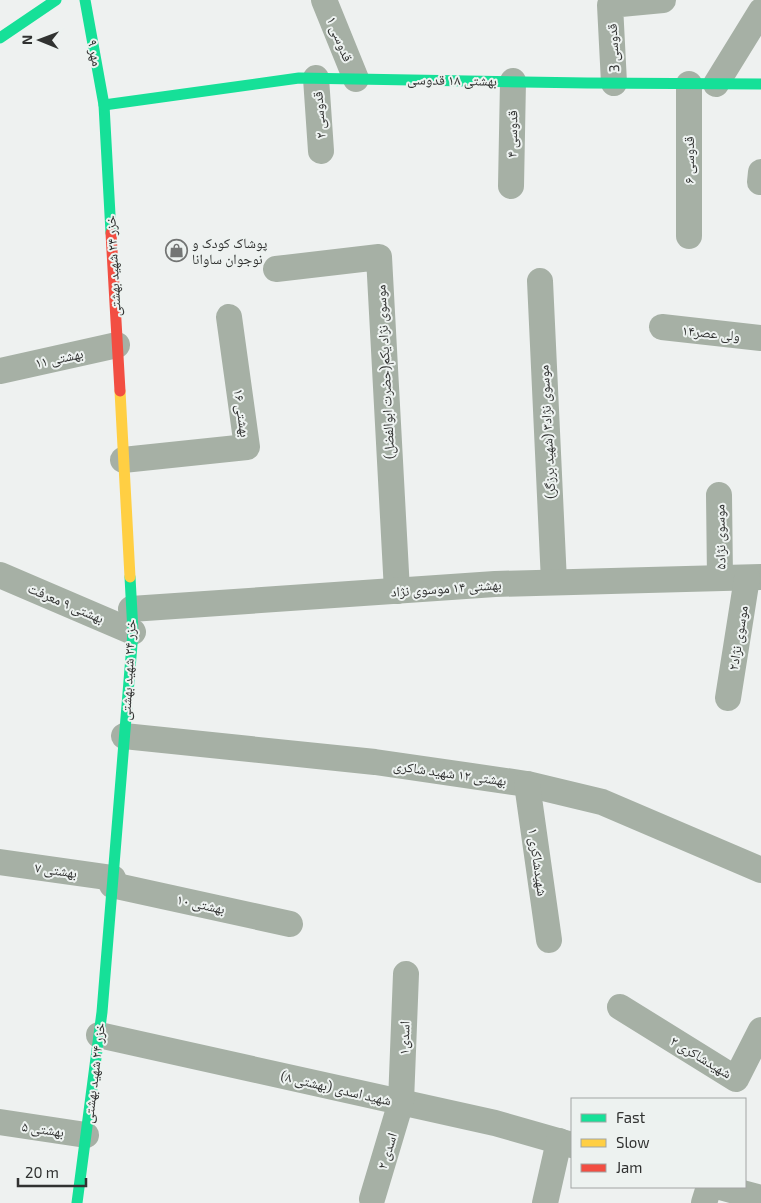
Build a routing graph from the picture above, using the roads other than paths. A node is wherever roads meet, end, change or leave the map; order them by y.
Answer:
1 (56, 0) edge
2 (85, 0) edge
3 (324, 0) edge
4 (663, 0) edge
5 (761, 11) edge
6 (0, 38) edge
7 (316, 78) junction
8 (356, 79) junction
9 (513, 81) junction
10 (614, 83) junction
11 (688, 84) junction
12 (716, 84) junction
13 (761, 84) edge
14 (104, 105) junction
15 (321, 151) dead end
16 (761, 172) edge
17 (760, 182) edge
18 (511, 186) dead end
19 (689, 236) dead end
20 (276, 269) dead end
21 (540, 281) dead end
22 (229, 317) dead end
23 (662, 328) dead end
24 (761, 338) edge
25 (117, 345) junction
26 (0, 371) edge
27 (123, 460) junction
28 (719, 495) dead end
29 (0, 575) edge
30 (754, 577) edge
31 (720, 578) junction
32 (554, 582) junction
33 (397, 590) junction
34 (132, 620) junction
35 (728, 698) dead end
36 (124, 736) junction
37 (527, 784) junction
38 (0, 862) edge
39 (761, 870) edge
40 (113, 881) junction
41 (290, 924) dead end
42 (549, 940) dead end
43 (406, 974) dead end
44 (620, 1007) dead end
45 (761, 1030) edge
46 (99, 1035) junction
47 (401, 1102) junction
48 (0, 1122) edge
49 (86, 1135) junction
50 (566, 1143) edge
51 (709, 1188) edge
52 (724, 1188) edge
53 (761, 1198) edge
54 (372, 1199) dead end
55 (77, 1203) edge
56 (544, 1203) edge
57 (704, 1203) edge

1 - 6 street
2 - 14 street, مهر ۹
3 - 8 street, قدوسی ۱
4 - 10 street, قدوسی 3
5 - 12 street
7 - 8 street, بهشتی ۱۸ قدوسی
7 - 14 street, بهشتی ۱۸ قدوسی
7 - 15 street, قدوسی ۲
8 - 9 street, بهشتی ۱۸ قدوسی
9 - 10 street, بهشتی ۱۸ قدوسی
9 - 18 street, قدوسی ۴
10 - 11 street, بهشتی ۱۸ قدوسی
11 - 12 street, بهشتی ۱۸ قدوسی
11 - 19 street, قدوسی ۶
12 - 13 street, بهشتی ۱۸ قدوسی
14 - 25 street, خزر ۲۴ شهید بهشتی
16 - 17 street
20 - 33 street, موسوی نژاد یکم(حضرت ابوالفضل)
21 - 32 street, موسوی نژاد۳ (شهید برزگر)
22 - 27 street, بهشتی ۱۶
23 - 24 street, ولی عصر۱۴
25 - 26 street, بهشتی ۱۱
25 - 27 street, خزر ۲۴ شهید بهشتی
27 - 34 street, خزر ۲۴ شهید بهشتی
28 - 31 street, موسوی نژاد۵
29 - 34 street, بهشتی ۹ معرفت
30 - 31 street, بهشتی ۱۴ موسوی نژاد
30 - 35 street, موسوی نژاد۲
31 - 32 street, بهشتی ۱۴ موسوی نژاد
32 - 33 street, بهشتی ۱۴ موسوی نژاد
33 - 34 street, بهشتی ۱۴ موسوی نژاد
34 - 36 street, خزر ۲۴ شهید بهشتی
36 - 37 street, بهشتی ۱۲ شهید شاکری
36 - 40 street, خزر ۲۴ شهید بهشتی
37 - 39 street, بهشتی ۱۲ شهید شاکری
37 - 42 street, شهیدشاکری ۱
38 - 40 street, بهشتی ۷
40 - 41 street, بهشتی ۱۰
40 - 46 street, خزر ۲۴ شهید بهشتی
43 - 47 street, اسدی۱
44 - 45 street, شهیدشاکری ۲
46 - 47 street, شهید اسدی (بهشتی ۸)
46 - 49 street, خزر ۲۴ شهید بهشتی
47 - 50 street, شهید اسدی (بهشتی ۸)
47 - 54 street, اسدی ۲
48 - 49 street, بهشتی ۵
49 - 55 street, خزر ۲۴ شهید بهشتی
50 - 56 street
51 - 57 street
52 - 53 street

